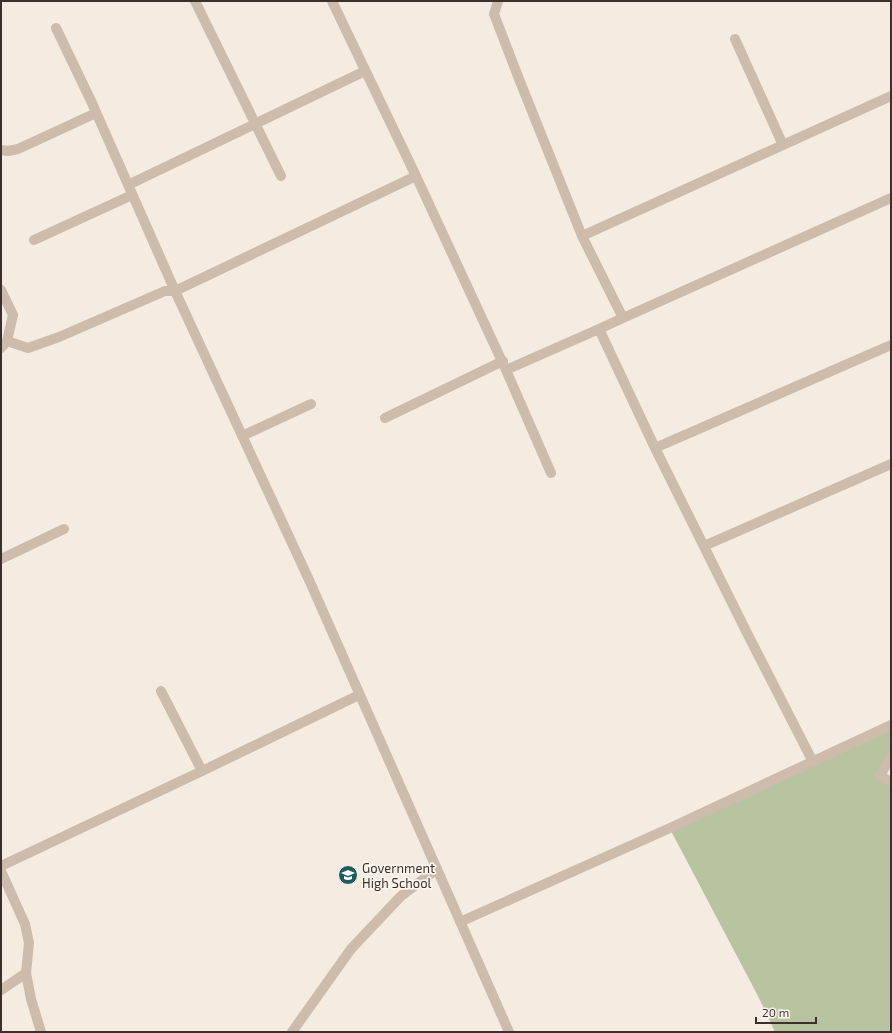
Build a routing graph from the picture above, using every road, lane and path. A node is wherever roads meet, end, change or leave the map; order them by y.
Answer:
1 (195, 1) edge
2 (332, 1) edge
3 (498, 1) edge
4 (56, 28) dead end
5 (735, 39) dead end
6 (365, 71) junction
7 (891, 96) edge
8 (96, 113) junction
9 (255, 124) junction
10 (783, 145) junction
11 (1, 150) edge
12 (281, 176) dead end
13 (416, 176) junction
14 (128, 185) junction
15 (132, 195) junction
16 (891, 198) edge
17 (582, 236) junction
18 (34, 240) dead end
19 (1, 290) edge
20 (175, 291) junction
21 (623, 318) junction
22 (599, 329) junction
23 (4, 344) edge
24 (891, 345) edge
25 (504, 365) junction
26 (311, 404) dead end
27 (384, 418) dead end
28 (242, 436) junction
29 (656, 448) junction
30 (891, 464) edge
31 (551, 473) dead end
32 (64, 529) dead end
33 (704, 546) junction
34 (1, 559) edge
35 (161, 691) dead end
36 (359, 695) junction
37 (891, 725) edge
38 (891, 756) edge
39 (813, 762) junction
40 (202, 771) junction
41 (891, 782) edge
42 (1, 866) edge
43 (437, 869) junction
44 (1, 871) edge
45 (460, 922) junction
46 (26, 973) junction
47 (1, 990) edge
48 (41, 1032) edge
49 (292, 1032) edge
50 (509, 1032) edge

1 - 9 street
2 - 6 street
3 - 17 street
4 - 8 street
5 - 10 street
6 - 9 street
6 - 13 street
7 - 10 street
8 - 11 street
8 - 14 street
9 - 12 street
9 - 14 street
10 - 17 street
13 - 20 street
13 - 25 street
14 - 15 street
15 - 18 street
15 - 20 street
16 - 21 street
17 - 21 street
19 - 23 street
20 - 23 street
20 - 28 street
21 - 22 street
22 - 25 street
22 - 29 street
24 - 29 street
25 - 27 street
25 - 31 street
26 - 28 street
28 - 36 street
29 - 33 street
30 - 33 street
32 - 34 street
33 - 39 street
35 - 40 street
36 - 40 street
36 - 43 street
37 - 39 street
38 - 41 street
39 - 45 street
40 - 42 street
43 - 45 street
43 - 49 street
44 - 46 street
45 - 50 street
46 - 47 street
46 - 48 street

